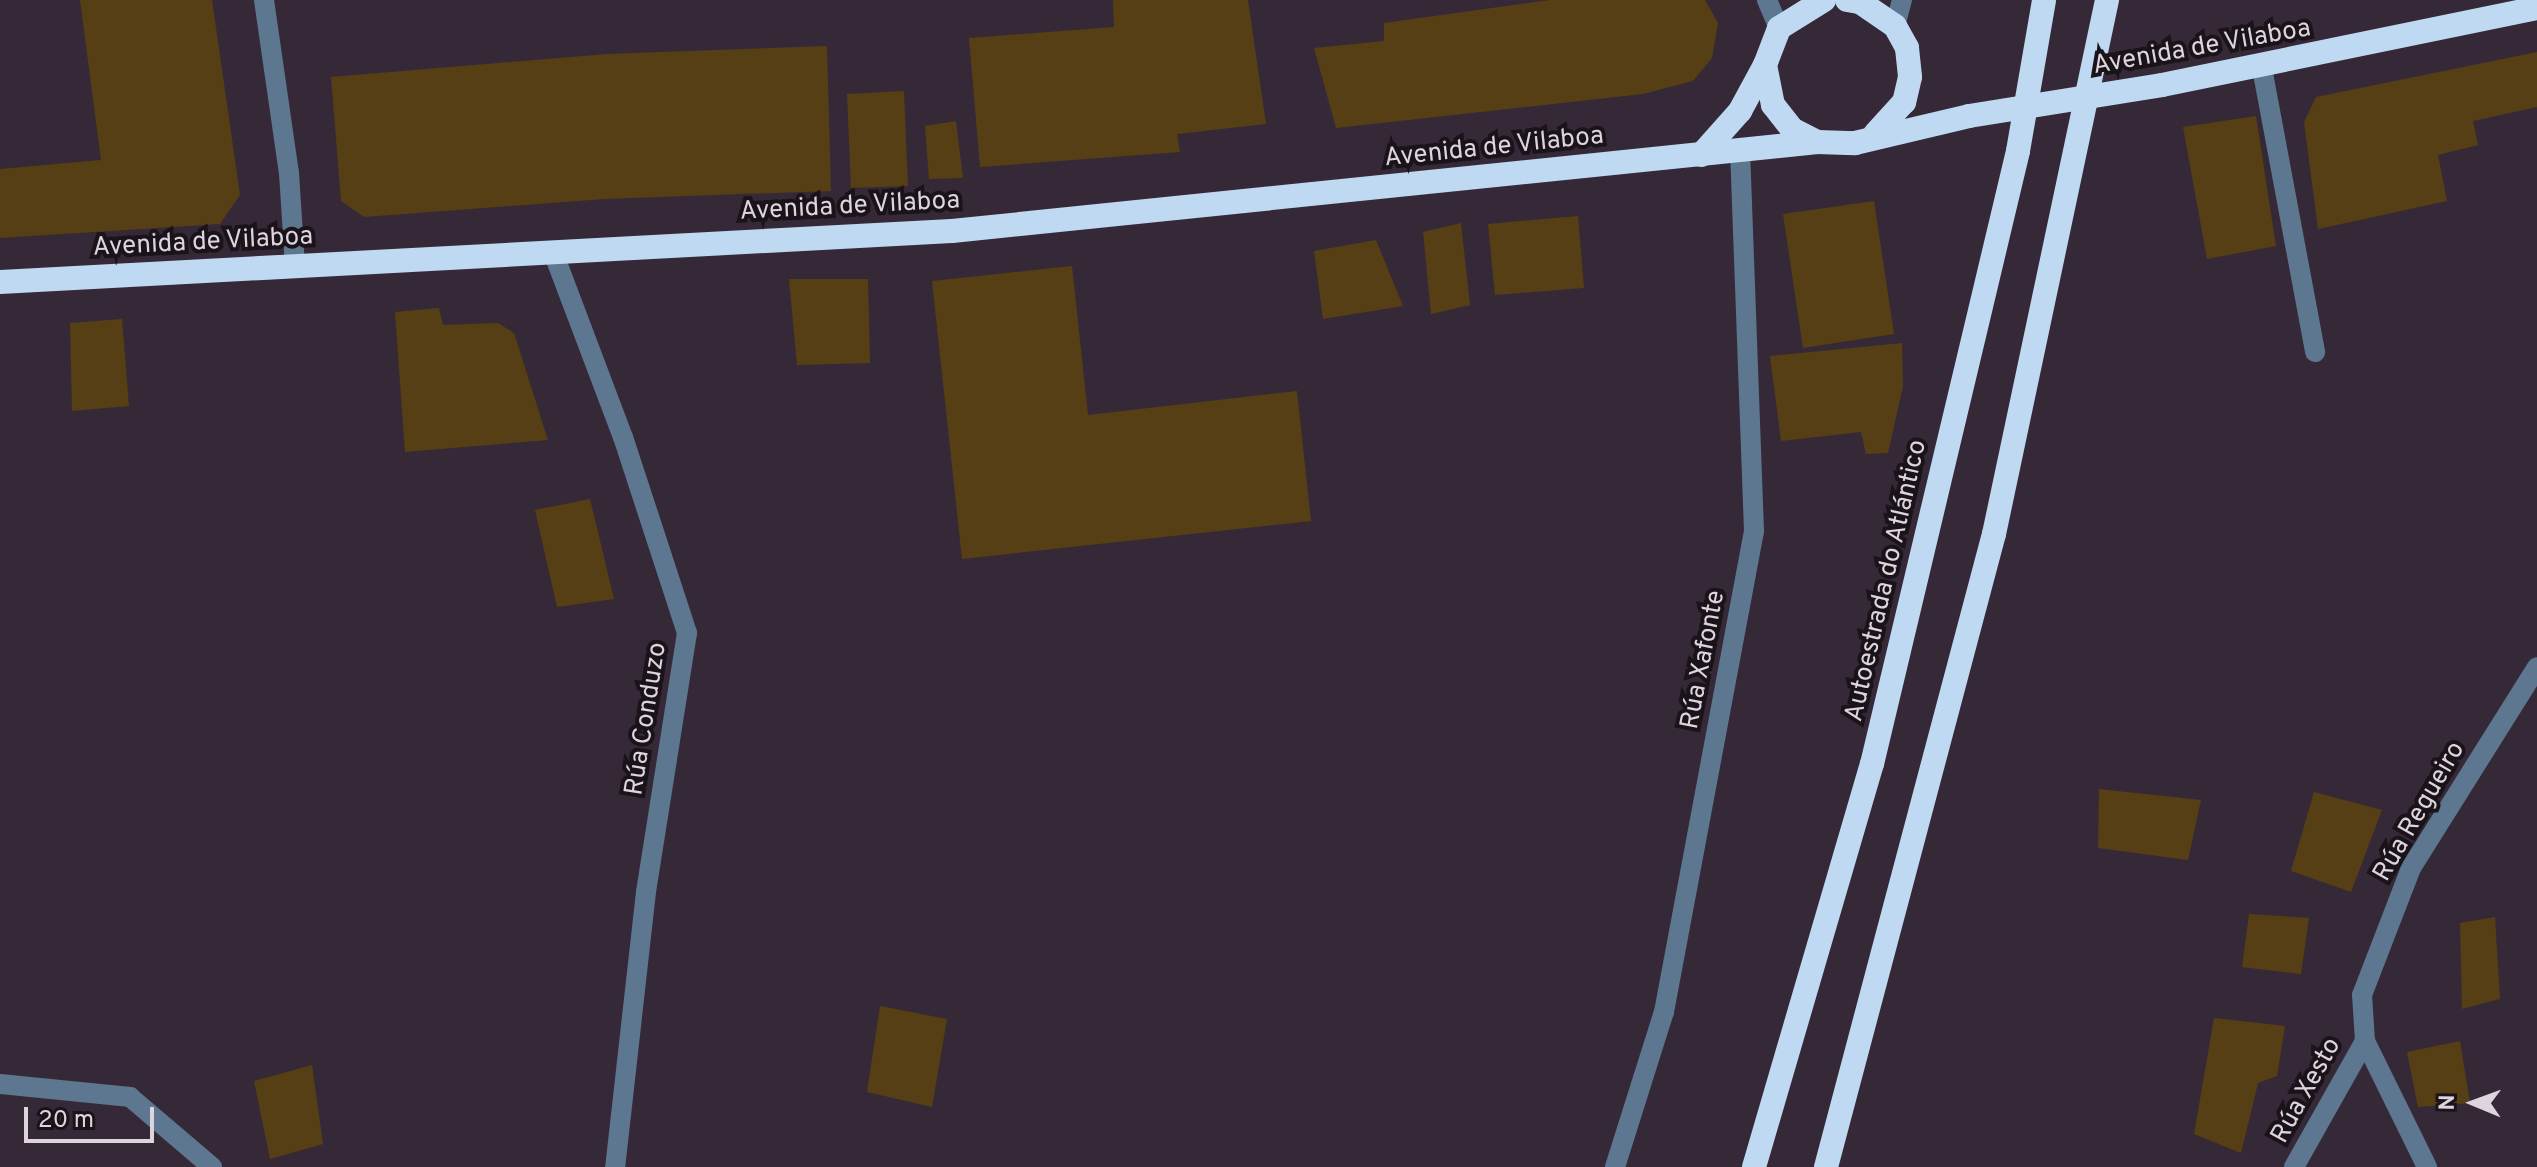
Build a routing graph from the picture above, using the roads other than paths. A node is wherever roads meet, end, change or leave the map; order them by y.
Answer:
1 (264, 0) edge
2 (1767, 0) edge
3 (1847, 0) edge
4 (1902, 0) edge
5 (2044, 0) edge
6 (2107, 0) edge
7 (1815, 1) edge
8 (2537, 8) edge
9 (1895, 26) junction
10 (1779, 28) junction
11 (1765, 65) junction
12 (2262, 68) junction
13 (1904, 102) junction
14 (1969, 116) junction
15 (1875, 134) junction
16 (1817, 142) junction
17 (1740, 151) junction
18 (1701, 155) junction
19 (553, 252) junction
20 (295, 265) junction
21 (0, 282) edge
22 (2315, 352) dead end
23 (2537, 667) edge
24 (2365, 1041) junction
25 (0, 1084) edge
26 (212, 1167) edge
27 (615, 1167) edge
28 (1615, 1167) edge
29 (1754, 1167) edge
30 (1826, 1167) edge
31 (2294, 1167) edge
32 (2427, 1167) edge

1 - 20 street
2 - 10 street
3 - 9 highway
4 - 9 street
5 - 29 highway, Autoestrada do Atlántico
6 - 30 highway
7 - 10 highway
8 - 12 highway, Avenida de Vilaboa
9 - 13 highway
10 - 11 highway
11 - 16 highway
11 - 18 highway
12 - 14 highway, Avenida de Vilaboa, bridge
12 - 22 street
13 - 14 highway, Avenida de Vilaboa
13 - 15 highway
14 - 15 highway, Avenida de Vilaboa
15 - 16 highway, Avenida de Vilaboa
16 - 17 highway, Avenida de Vilaboa
17 - 18 highway, Avenida de Vilaboa
17 - 28 street, Rúa Xafonte
18 - 19 highway, Avenida de Vilaboa
19 - 20 highway, Avenida de Vilaboa
19 - 27 street, Rúa Conduzo
20 - 21 highway, Avenida de Vilaboa
23 - 24 street, Rúa Regueiro
24 - 31 street, Rúa Xesto
24 - 32 street, Rúa Regueiro
25 - 26 street

